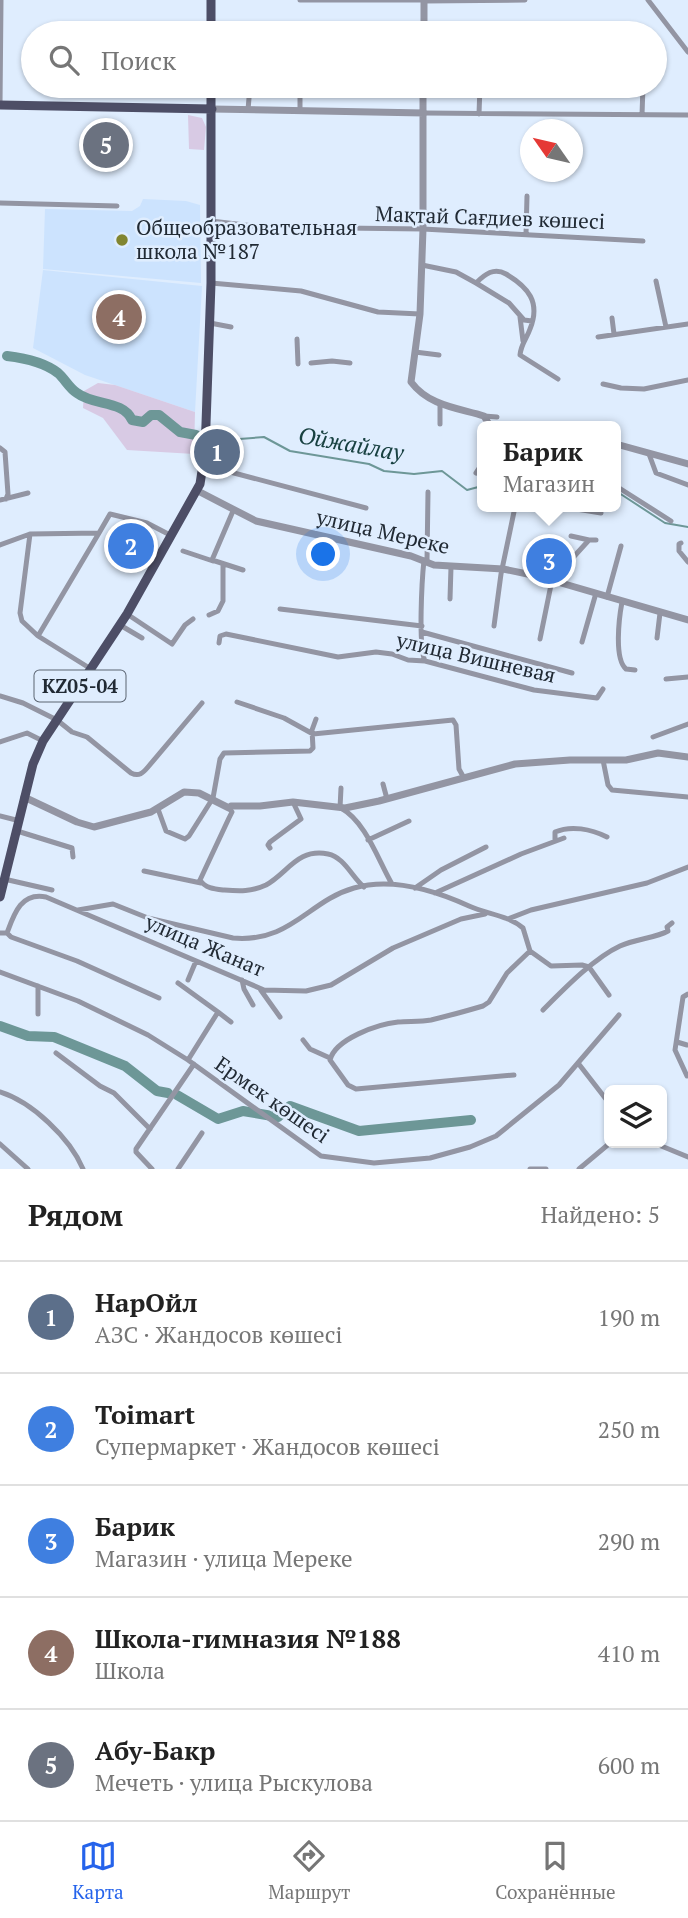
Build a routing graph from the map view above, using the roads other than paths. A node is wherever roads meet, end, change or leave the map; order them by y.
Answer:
1 (1, 0) edge
2 (212, 0) edge
3 (300, 0) edge
4 (525, 0) edge
5 (648, 0) edge
6 (424, 1) edge
7 (211, 21) edge
8 (424, 21) edge
9 (665, 21) edge
10 (667, 23) edge
11 (688, 36) edge
12 (678, 37) junction
13 (688, 52) edge
14 (209, 98) edge
15 (211, 98) edge
16 (249, 98) edge
17 (300, 98) edge
18 (423, 98) edge
19 (480, 98) edge
20 (643, 98) edge
21 (0, 105) edge
22 (197, 109) junction
23 (212, 109) junction
24 (248, 110) junction
25 (300, 111) junction
26 (424, 113) junction
27 (479, 114) junction
28 (642, 115) junction
29 (688, 115) edge
30 (211, 125) junction
31 (527, 196) dead end
32 (0, 203) edge
33 (117, 206) dead end
34 (211, 221) junction
35 (424, 229) junction
36 (526, 234) junction
37 (643, 241) dead end
38 (422, 265) junction
39 (656, 281) dead end
40 (211, 283) junction
41 (477, 283) junction
42 (420, 314) junction
43 (520, 317) junction
44 (612, 318) dead end
45 (532, 321) junction
46 (210, 323) junction
47 (688, 324) edge
48 (231, 327) dead end
49 (666, 327) junction
50 (614, 334) junction
51 (598, 337) dead end
52 (297, 339) dead end
53 (523, 342) junction
54 (415, 352) junction
55 (439, 355) dead end
56 (312, 363) dead end
57 (350, 363) dead end
58 (298, 364) dead end
59 (558, 379) dead end
60 (688, 380) edge
61 (603, 384) dead end
62 (440, 404) junction
63 (484, 416) junction
64 (497, 417) dead end
65 (487, 421) edge
66 (440, 424) dead end
67 (621, 446) edge
68 (0, 449) edge
69 (649, 454) junction
70 (688, 464) edge
71 (204, 465) junction
72 (688, 485) edge
73 (621, 490) edge
74 (198, 491) junction
75 (428, 492) dead end
76 (28, 493) dead end
77 (3, 500) edge
78 (366, 508) dead end
79 (233, 511) junction
80 (514, 512) edge
81 (595, 512) edge
82 (601, 513) dead end
83 (671, 521) dead end
84 (99, 533) junction
85 (30, 534) junction
86 (172, 537) junction
87 (589, 540) junction
88 (596, 540) dead end
89 (681, 543) dead end
90 (0, 545) edge
91 (621, 546) dead end
92 (183, 551) dead end
93 (578, 551) junction
94 (211, 559) junction
95 (426, 561) junction
96 (688, 562) edge
97 (223, 565) junction
98 (451, 566) junction
99 (503, 569) junction
100 (243, 570) dead end
101 (556, 581) junction
102 (596, 593) junction
103 (607, 597) junction
104 (450, 599) dead end
105 (622, 602) junction
106 (280, 609) dead end
107 (660, 613) junction
108 (127, 614) junction
109 (209, 615) dead end
110 (688, 618) edge
111 (193, 620) dead end
112 (120, 625) junction
113 (494, 626) dead end
114 (422, 629) junction
115 (38, 636) junction
116 (142, 638) dead end
117 (657, 638) dead end
118 (540, 639) dead end
119 (582, 642) dead end
120 (219, 643) dead end
121 (425, 661) junction
122 (91, 669) junction
123 (635, 670) dead end
124 (572, 673) dead end
125 (688, 677) edge
126 (666, 679) dead end
127 (603, 688) dead end
128 (0, 696) edge
129 (237, 702) dead end
130 (202, 703) dead end
131 (316, 719) dead end
132 (57, 720) junction
133 (688, 724) edge
134 (313, 734) junction
135 (653, 737) dead end
136 (43, 741) junction
137 (0, 742) edge
138 (688, 757) edge
139 (603, 760) junction
140 (464, 778) junction
141 (383, 784) dead end
142 (341, 788) dead end
143 (24, 797) junction
144 (688, 797) edge
145 (212, 798) junction
146 (387, 799) junction
147 (293, 802) junction
148 (229, 808) junction
149 (340, 808) junction
150 (158, 809) junction
151 (0, 816) edge
152 (161, 819) junction
153 (20, 821) junction
154 (409, 821) dead end
155 (159, 826) dead end
156 (17, 831) junction
157 (564, 838) dead end
158 (607, 838) dead end
159 (368, 840) junction
160 (555, 841) junction
161 (486, 847) dead end
162 (270, 848) dead end
163 (74, 857) dead end
164 (688, 867) edge
165 (144, 871) dead end
166 (4, 879) junction
167 (198, 881) junction
168 (392, 884) junction
169 (364, 887) junction
170 (415, 888) junction
171 (52, 890) dead end
172 (435, 892) junction
173 (0, 897) edge
174 (78, 910) junction
175 (485, 914) junction
176 (511, 920) junction
177 (673, 923) dead end
178 (4, 933) edge
179 (530, 951) junction
180 (196, 961) junction
181 (589, 967) junction
182 (0, 972) edge
183 (188, 980) dead end
184 (242, 980) junction
185 (177, 983) dead end
186 (38, 986) junction
187 (260, 989) junction
188 (688, 993) edge
189 (609, 995) dead end
190 (159, 998) dead end
191 (253, 1005) dead end
192 (483, 1006) junction
193 (543, 1010) dead end
194 (493, 1011) dead end
195 (218, 1012) junction
196 (38, 1014) dead end
197 (619, 1015) dead end
198 (280, 1017) dead end
199 (230, 1022) dead end
200 (303, 1040) dead end
201 (677, 1042) junction
202 (687, 1045) edge
203 (56, 1053) dead end
204 (330, 1058) junction
205 (191, 1062) junction
206 (578, 1063) junction
207 (514, 1075) dead end
208 (687, 1076) edge
209 (0, 1092) edge
210 (604, 1097) edge
211 (150, 1129) junction
212 (202, 1133) dead end
213 (0, 1144) edge
214 (604, 1148) edge
215 (666, 1148) edge
216 (688, 1157) edge
217 (337, 1159) junction
218 (374, 1163) junction
219 (337, 1168) edge
220 (28, 1169) edge
221 (83, 1169) edge
222 (152, 1169) edge
223 (178, 1169) edge
224 (378, 1169) edge
225 (530, 1169) edge
226 (546, 1169) edge
227 (579, 1169) edge

1 - 21 street
2 - 7 main road
3 - 6 street
4 - 6 street
5 - 9 street
6 - 8 street
10 - 12 street
11 - 12 street
12 - 13 street
14 - 22 main road, KZ05-04
15 - 23 main road, KZ05-04
16 - 24 street
17 - 25 street
18 - 26 street
19 - 27 street
20 - 28 street
21 - 22 main road
22 - 23 main road
22 - 30 main road
23 - 24 street
23 - 30 main road, KZ05-04
24 - 25 street
25 - 26 street
26 - 27 street
26 - 35 street
27 - 28 street
28 - 29 street
30 - 34 main road, KZ05-04
31 - 36 street
32 - 33 street
34 - 35 street, Мақтай Сағдиев көшесі
34 - 40 main road, KZ05-04
35 - 36 street, Мақтай Сағдиев көшесі
35 - 38 street
36 - 37 street, Мақтай Сағдиев көшесі
38 - 41 street
38 - 42 street
39 - 49 street
40 - 42 street
40 - 46 main road, KZ05-04
41 - 43 street
41 - 45 street
42 - 54 street
43 - 45 street
43 - 53 street
44 - 50 street
45 - 53 street
46 - 48 street
46 - 71 main road, KZ05-04
47 - 49 street
49 - 50 street
50 - 51 street
52 - 58 street
53 - 59 street
54 - 55 street
54 - 62 street
56 - 57 street
60 - 61 street
62 - 63 street
62 - 66 street
63 - 64 street
63 - 65 street
67 - 69 street
68 - 77 street
69 - 70 street
69 - 72 street
71 - 74 main road, KZ05-04
71 - 78 street
73 - 83 street
74 - 79 street, улица Мереке
74 - 86 main road, KZ05-04
75 - 95 street
76 - 77 street
79 - 94 street
79 - 95 street, улица Мереке
80 - 99 street
81 - 82 street
84 - 85 street
84 - 86 street
84 - 115 street
85 - 90 street
85 - 115 street
86 - 108 main road, KZ05-04
87 - 88 street
87 - 93 street
87 - 93 street
89 - 96 street
91 - 103 street
92 - 94 street
93 - 101 street
94 - 97 street
95 - 98 street, улица Мереке
95 - 114 street
97 - 100 street
97 - 109 street
98 - 99 street, улица Мереке
98 - 104 street
99 - 101 street, улица Мереке
99 - 113 street
101 - 102 street, улица Мереке
101 - 118 street
102 - 103 street, улица Мереке
102 - 119 street
103 - 105 street, улица Мереке
105 - 107 street, улица Мереке
105 - 123 street
106 - 114 street
107 - 110 street, улица Мереке
107 - 117 street
108 - 111 street
108 - 112 main road, KZ05-04
112 - 116 street
112 - 122 main road, KZ05-04
114 - 121 street
114 - 124 street
115 - 122 street
120 - 121 street, улица Вишневая
121 - 127 street, улица Вишневая
122 - 132 main road, KZ05-04
125 - 126 street
128 - 132 street
129 - 134 street
130 - 132 street
131 - 134 street
132 - 136 main road, KZ05-04
133 - 135 street
134 - 140 street
134 - 145 street
136 - 137 street
136 - 143 main road, KZ05-04
138 - 139 street
139 - 140 street
139 - 144 street
140 - 146 street
141 - 146 street
142 - 149 street
143 - 150 street
143 - 153 main road, KZ05-04
145 - 148 street
145 - 150 street
145 - 152 street
146 - 149 street
147 - 148 street
147 - 149 street
147 - 162 street
148 - 167 street
149 - 159 street
150 - 152 street
151 - 153 street
152 - 155 street
153 - 156 main road, KZ05-04
154 - 159 street
156 - 163 street
156 - 166 main road, KZ05-04
157 - 160 street
158 - 160 street
159 - 168 street
160 - 172 street
161 - 170 street
164 - 176 street
165 - 167 street
166 - 171 street
166 - 173 main road, KZ05-04
167 - 169 street
168 - 169 street
168 - 170 street
169 - 174 street
170 - 172 street
172 - 175 street
174 - 178 street, улица Жанат
174 - 180 street, улица Жанат
175 - 176 street
175 - 187 street, улица Жанат
176 - 179 street
177 - 181 street
178 - 190 street
179 - 181 street
179 - 192 street
180 - 183 street
180 - 184 street, улица Жанат
181 - 189 street
181 - 193 street
182 - 186 street, Ермек көшесі
184 - 187 street, улица Жанат
184 - 191 street
185 - 195 street
186 - 196 street
186 - 205 street, Ермек көшесі
187 - 198 street
188 - 201 street
192 - 194 street
192 - 204 street
195 - 199 street
195 - 205 street
197 - 206 street, Ермек көшесі
200 - 204 street
201 - 202 street
201 - 208 street
203 - 211 street
204 - 207 street
205 - 211 street
205 - 217 street, Ермек көшесі
206 - 210 street
206 - 218 street, Ермек көшесі
209 - 221 street
211 - 222 street
212 - 223 street
213 - 220 street
214 - 227 street
215 - 216 street
217 - 218 street, Ермек көшесі
217 - 219 street
218 - 224 street
225 - 226 street

